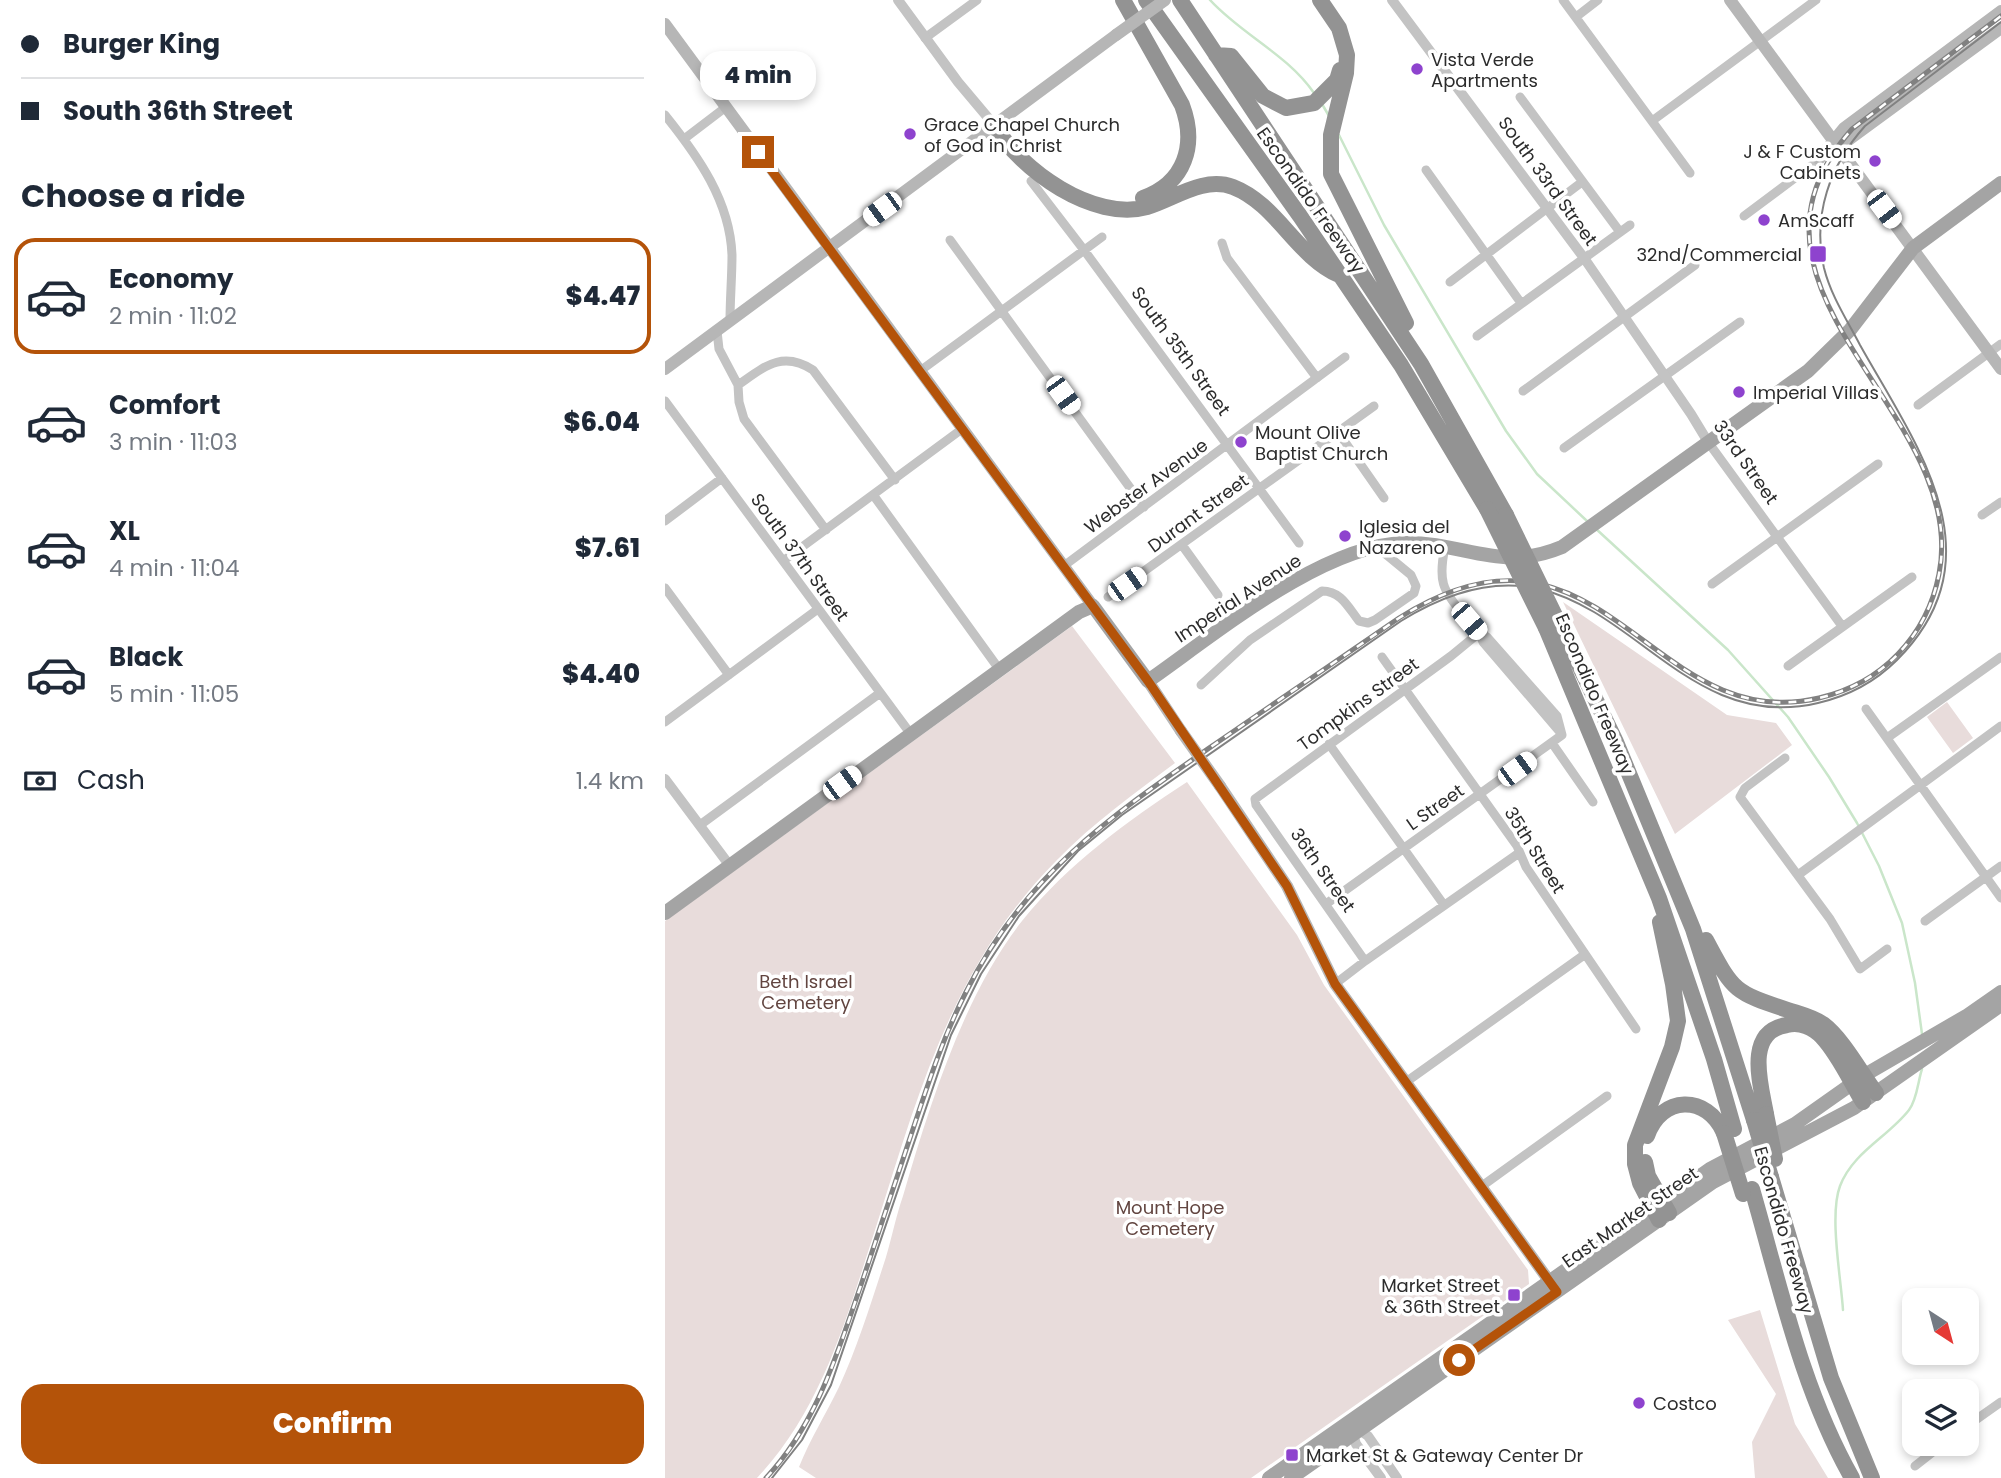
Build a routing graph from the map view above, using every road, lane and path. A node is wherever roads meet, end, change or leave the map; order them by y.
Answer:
1 (898, 0) edge
2 (977, 0) edge
3 (1123, 0) edge
4 (1146, 0) edge
5 (1165, 0) edge
6 (1180, 0) edge
7 (1309, 0) edge
8 (1320, 0) edge
9 (1392, 0) edge
10 (1563, 0) edge
11 (1598, 0) edge
12 (1730, 0) edge
13 (1816, 0) edge
14 (2001, 11) edge
15 (1576, 17) junction
16 (665, 24) edge
17 (2001, 28) edge
18 (925, 38) junction
19 (1759, 42) junction
20 (1216, 55) junction
21 (1334, 95) junction
22 (1520, 97) dead end
23 (726, 107) junction
24 (665, 115) edge
25 (1652, 121) junction
26 (995, 126) junction
27 (684, 139) junction
28 (1837, 144) junction
29 (1819, 159) joint
30 (1426, 170) dead end
31 (1690, 173) dead end
32 (1031, 181) dead end
33 (1582, 182) junction
34 (2001, 183) edge
35 (1547, 209) junction
36 (1744, 216) dead end
37 (1630, 225) dead end
38 (1620, 232) junction
39 (1102, 237) dead end
40 (950, 240) dead end
41 (1222, 243) dead end
42 (829, 248) junction
43 (1913, 248) junction
44 (1084, 250) junction
45 (1485, 254) junction
46 (1584, 258) junction
47 (1695, 265) dead end
48 (1341, 276) junction
49 (1450, 282) dead end
50 (1521, 303) junction
51 (1001, 311) junction
52 (1623, 317) junction
53 (730, 321) junction
54 (1740, 322) dead end
55 (717, 331) junction
56 (1478, 336) dead end
57 (2001, 344) edge
58 (1989, 352) junction
59 (1345, 357) dead end
60 (1421, 364) junction
61 (665, 369) edge
62 (2001, 369) edge
63 (920, 371) junction
64 (1664, 374) junction
65 (1317, 378) junction
66 (738, 385) junction
67 (1523, 391) dead end
68 (665, 401) edge
69 (1918, 405) dead end
70 (1374, 406) dead end
71 (963, 429) junction
72 (1338, 432) junction
73 (1708, 442) junction
74 (1229, 445) junction
75 (1564, 448) dead end
76 (1878, 464) dead end
77 (722, 478) junction
78 (895, 480) junction
79 (1259, 488) junction
80 (874, 496) junction
81 (1384, 498) dead end
82 (2001, 502) edge
83 (1144, 507) junction
84 (1982, 515) dead end
85 (665, 521) edge
86 (826, 530) junction
87 (1777, 536) junction
88 (1299, 543) dead end
89 (1182, 545) junction
90 (1377, 547) junction
91 (1445, 547) junction
92 (783, 561) junction
93 (1065, 565) junction
94 (1912, 577) dead end
95 (1712, 584) dead end
96 (665, 588) edge
97 (1219, 594) dead end
98 (1108, 597) dead end
99 (1093, 606) junction
100 (818, 609) junction
101 (1842, 626) junction
102 (1479, 633) junction
103 (1382, 657) dead end
104 (2001, 657) edge
105 (1788, 666) dead end
106 (999, 669) junction
107 (729, 675) junction
108 (1148, 681) junction
109 (1202, 685) dead end
110 (1405, 689) junction
111 (880, 693) junction
112 (1866, 709) dead end
113 (665, 722) edge
114 (2001, 726) edge
115 (910, 733) junction
116 (1887, 738) junction
117 (1552, 743) junction
118 (1329, 744) junction
119 (1784, 758) dead end
120 (666, 782) edge
121 (1921, 785) junction
122 (1481, 795) junction
123 (1255, 799) joint
124 (1593, 802) dead end
125 (700, 825) junction
126 (1402, 849) junction
127 (1519, 853) junction
128 (730, 866) junction
129 (2001, 866) edge
130 (1648, 869) junction
131 (1798, 875) junction
132 (1986, 877) junction
133 (2001, 898) edge
134 (1326, 904) junction
135 (1444, 905) junction
136 (665, 913) edge
137 (1924, 921) dead end
138 (1693, 929) junction
139 (1887, 949) dead end
140 (1584, 955) junction
141 (1364, 961) junction
142 (1335, 984) junction
143 (2001, 992) edge
144 (2001, 1005) edge
145 (1636, 1029) dead end
146 (1857, 1079) junction
147 (1406, 1082) junction
148 (1607, 1096) dead end
149 (1869, 1097) junction
150 (1760, 1116) junction
151 (1729, 1131) junction
152 (1482, 1186) junction
153 (1661, 1211) junction
154 (1553, 1286) junction
155 (2001, 1402) edge
156 (1979, 1418) edge
157 (1354, 1429) junction
158 (1856, 1437) junction
159 (1928, 1456) edge
160 (1915, 1466) dead end
161 (1269, 1478) edge
162 (1291, 1478) edge
163 (1381, 1478) edge
164 (1397, 1478) edge
165 (1852, 1478) edge
166 (1872, 1478) edge
167 (1881, 1478) edge

1 - 18 street
2 - 18 street
3 - 26 highway
4 - 48 highway, Escondido Freeway
5 - 26 main road, bridge
6 - 20 highway, Escondido Freeway
7 - 21 highway
8 - 21 highway
9 - 35 street, South 33rd Street
10 - 15 street
11 - 15 street
12 - 19 main road
13 - 19 street
14 - 28 main road
15 - 25 street
16 - 23 main road
17 - 28 main road
18 - 26 street
19 - 25 street
19 - 28 main road
20 - 21 highway
20 - 60 highway, Escondido Freeway
21 - 60 highway
22 - 33 street
23 - 27 street
23 - 42 main road
24 - 27 street
25 - 31 street
26 - 42 main road
26 - 48 highway
27 - 53 street
28 - 29 main road
28 - 43 main road
29 - 36 street
30 - 45 street
32 - 44 street, South 35th Street
33 - 35 street
33 - 38 street
34 - 43 main road, Imperial Avenue
35 - 45 street
35 - 46 street, South 33rd Street
37 - 38 street
38 - 46 street
39 - 44 street
40 - 51 street
41 - 65 street
42 - 53 main road
42 - 63 main road
43 - 58 main road
43 - 73 main road, Imperial Avenue
44 - 51 street
44 - 74 street, South 35th Street
45 - 49 street
45 - 50 street
46 - 50 street
46 - 52 street, South 33rd Street
47 - 52 street
48 - 130 highway, Escondido Freeway, bridge
50 - 56 street
51 - 63 street
51 - 83 street
52 - 64 street, 33rd Street
52 - 67 street
53 - 55 main road
54 - 64 street
55 - 61 main road
55 - 66 street
57 - 58 street
58 - 62 main road
58 - 69 street
59 - 65 street, Webster Avenue
60 - 138 highway, Escondido Freeway, bridge
63 - 71 main road
64 - 73 street, 33rd Street
64 - 75 street
65 - 74 street, Webster Avenue
66 - 78 street
66 - 86 street
68 - 77 street, South 37th Street
70 - 72 street, Durant Street
71 - 78 street
71 - 93 main road
72 - 79 street, Durant Street
72 - 81 street
73 - 87 street, 33rd Street
73 - 91 main road, Imperial Avenue
74 - 79 street, South 35th Street
74 - 83 street, Webster Avenue
76 - 87 street
77 - 85 street
77 - 92 street, South 37th Street
78 - 80 street
79 - 88 street, South 35th Street
79 - 89 street, Durant Street
80 - 86 street
80 - 106 street
82 - 84 street
83 - 93 street, Webster Avenue
86 - 92 street
87 - 95 street
87 - 101 street, 33rd Street
89 - 97 street
89 - 98 street, Durant Street
90 - 91 main road, Imperial Avenue
90 - 108 main road, Imperial Avenue
90 - 109 street
91 - 102 street
92 - 100 street, South 37th Street
93 - 99 main road
94 - 101 street
96 - 107 street
99 - 106 main road
99 - 108 main road
100 - 107 street
100 - 111 street, South 37th Street
101 - 105 street
102 - 110 street, Tompkins Street
102 - 117 street, L Street
103 - 110 street, 35th Street
104 - 116 street
106 - 115 main road
107 - 113 street
108 - 142 main road, bridge
110 - 118 street, Tompkins Street
110 - 122 street, 35th Street
111 - 115 street, South 37th Street
111 - 125 street
112 - 116 street
114 - 121 street
115 - 128 main road
116 - 121 street
117 - 122 street, L Street
117 - 124 street
118 - 123 street, Tompkins Street
118 - 126 street
119 - 131 street
120 - 125 street
121 - 131 street
121 - 132 street
122 - 126 street, L Street
122 - 127 street, 35th Street
123 - 134 street, 36th Street
125 - 128 street
126 - 134 street, L Street
126 - 135 street
127 - 135 street
127 - 140 street, 35th Street
128 - 136 main road
129 - 132 street
130 - 151 highway, Escondido Freeway
130 - 153 highway
131 - 139 street
132 - 133 street
132 - 137 street
134 - 141 street, 36th Street
135 - 141 street
138 - 146 highway
138 - 150 highway, Escondido Freeway
140 - 145 street, 35th Street
140 - 147 street
141 - 142 street
142 - 147 main road
143 - 146 main road, East Market Street
144 - 149 main road, East Market Street
146 - 149 highway
146 - 150 highway
146 - 153 main road, East Market Street
147 - 152 main road
148 - 152 street
149 - 153 main road, East Market Street
150 - 158 highway, Escondido Freeway, bridge
151 - 153 highway
151 - 165 highway, Escondido Freeway
152 - 154 main road
153 - 154 main road, East Market Street
154 - 157 main road, East Market Street
155 - 156 street
157 - 161 main road, East Market Street
157 - 162 main road, East Market Street
157 - 163 street
157 - 164 street
158 - 166 highway, Escondido Freeway
158 - 167 highway
159 - 160 street

